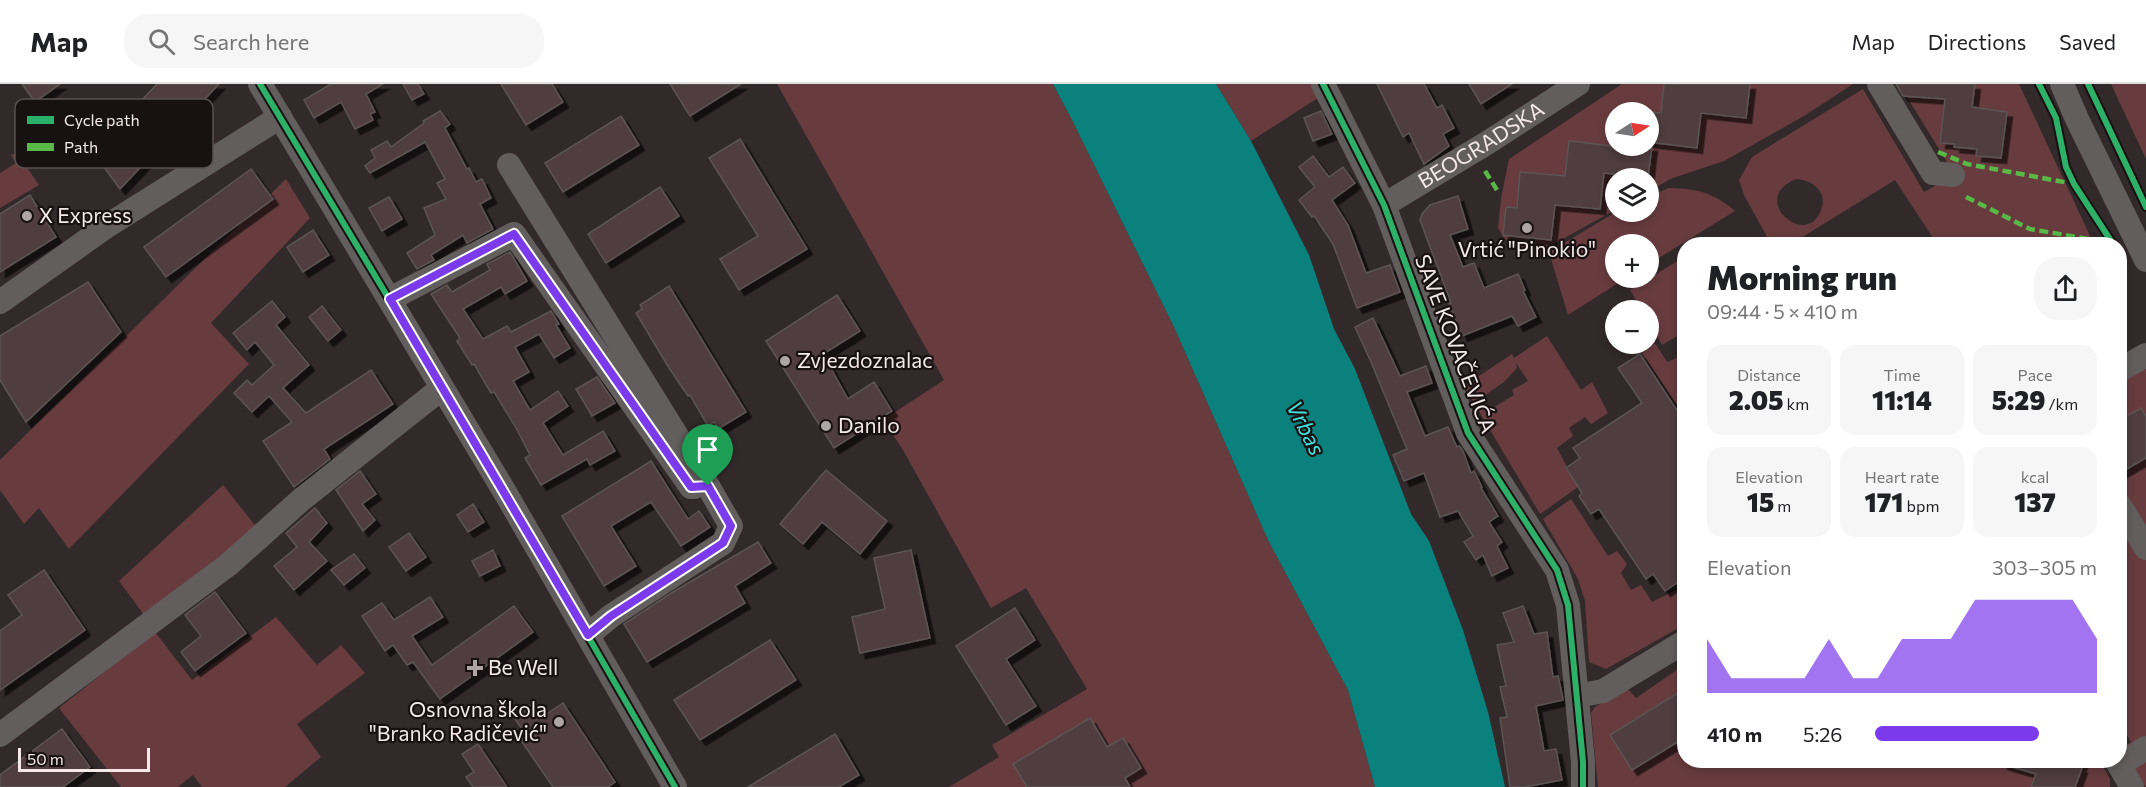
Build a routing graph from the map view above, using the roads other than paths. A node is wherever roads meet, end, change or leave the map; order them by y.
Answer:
1 (260, 84) edge
2 (1323, 84) edge
3 (1578, 84) edge
4 (1879, 84) edge
5 (2062, 84) edge
6 (280, 117) junction
7 (213, 159) edge
8 (509, 165) dead end
9 (200, 168) edge
10 (1953, 176) dead end
11 (1384, 205) junction
12 (2146, 261) edge
13 (390, 299) junction
14 (0, 302) edge
15 (2146, 355) edge
16 (2127, 366) edge
17 (442, 388) junction
18 (708, 486) junction
19 (2127, 517) edge
20 (2146, 548) edge
21 (588, 635) junction
22 (1677, 646) edge
23 (1576, 696) junction
24 (0, 735) edge
25 (2146, 748) edge
26 (2127, 758) edge
27 (2120, 768) edge
28 (675, 787) edge
29 (1583, 787) edge
30 (2132, 787) edge

1 - 6 street
2 - 11 street, SAVE KOVAČEVIĆA
3 - 11 street, BEOGRADSKA
4 - 10 street
5 - 12 street
6 - 7 street
6 - 13 street
8 - 18 street
9 - 14 street
11 - 23 street, SAVE KOVAČEVIĆA
13 - 17 street
13 - 18 street
15 - 16 street
17 - 21 street
17 - 24 street
18 - 21 street
19 - 20 street
21 - 28 street
22 - 23 street
23 - 29 street, SAVE KOVAČEVIĆA
25 - 26 street
27 - 30 street

